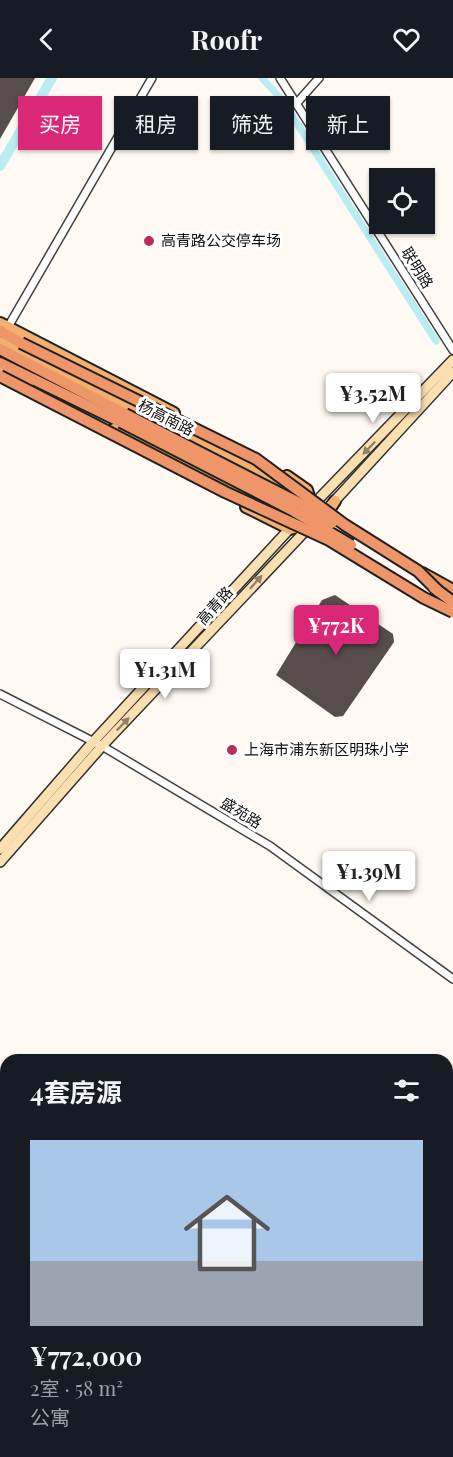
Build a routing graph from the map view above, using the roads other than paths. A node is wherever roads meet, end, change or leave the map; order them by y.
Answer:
1 (152, 78) edge
2 (280, 78) edge
3 (319, 78) edge
4 (296, 104) junction
5 (2, 327) edge
6 (0, 342) edge
7 (0, 349) edge
8 (453, 350) edge
9 (453, 360) edge
10 (2, 366) edge
11 (453, 372) edge
12 (0, 376) edge
13 (21, 381) junction
14 (123, 418) junction
15 (322, 511) junction
16 (337, 523) junction
17 (294, 525) junction
18 (384, 553) junction
19 (418, 571) junction
20 (453, 590) edge
21 (438, 591) junction
22 (453, 600) edge
23 (453, 614) edge
24 (0, 694) edge
25 (98, 744) junction
26 (0, 849) edge
27 (0, 862) edge
28 (453, 979) edge

1 - 5 street
2 - 4 street, 联明路
3 - 4 street
4 - 8 street, 联明路
5 - 15 main road, 杨高南路
5 - 19 highway, 杨高南路, bridge
6 - 15 main road, 杨高南路
7 - 14 highway, 杨高南路
9 -> 15 main road, 高青路
10 - 13 main road, 杨高南路
10 - 14 highway, 杨高南路
11 - 15 main road, 高青路
12 - 23 highway, bridge
13 - 17 main road, 杨高南路
13 - 17 main road
14 - 21 highway, 杨高南路, bridge
14 - 23 highway, 杨高南路, bridge
15 - 16 main road, 杨高南路
15 - 16 main road
15 - 17 main road
15 - 17 main road, 高青路
15 - 18 main road, 杨高南路
15 - 23 main road, 杨高南路
25 -> 15 main road, 高青路
16 - 18 main road, 杨高南路
17 - 25 main road, 高青路
18 - 22 main road, 杨高南路
19 - 20 highway, bridge
19 - 21 highway, 杨高南路, bridge
21 - 22 highway, 杨高南路, bridge
24 - 25 street, 盛苑路
25 - 26 main road, 高青路
25 - 27 main road, 高青路
25 - 28 street, 盛苑路

